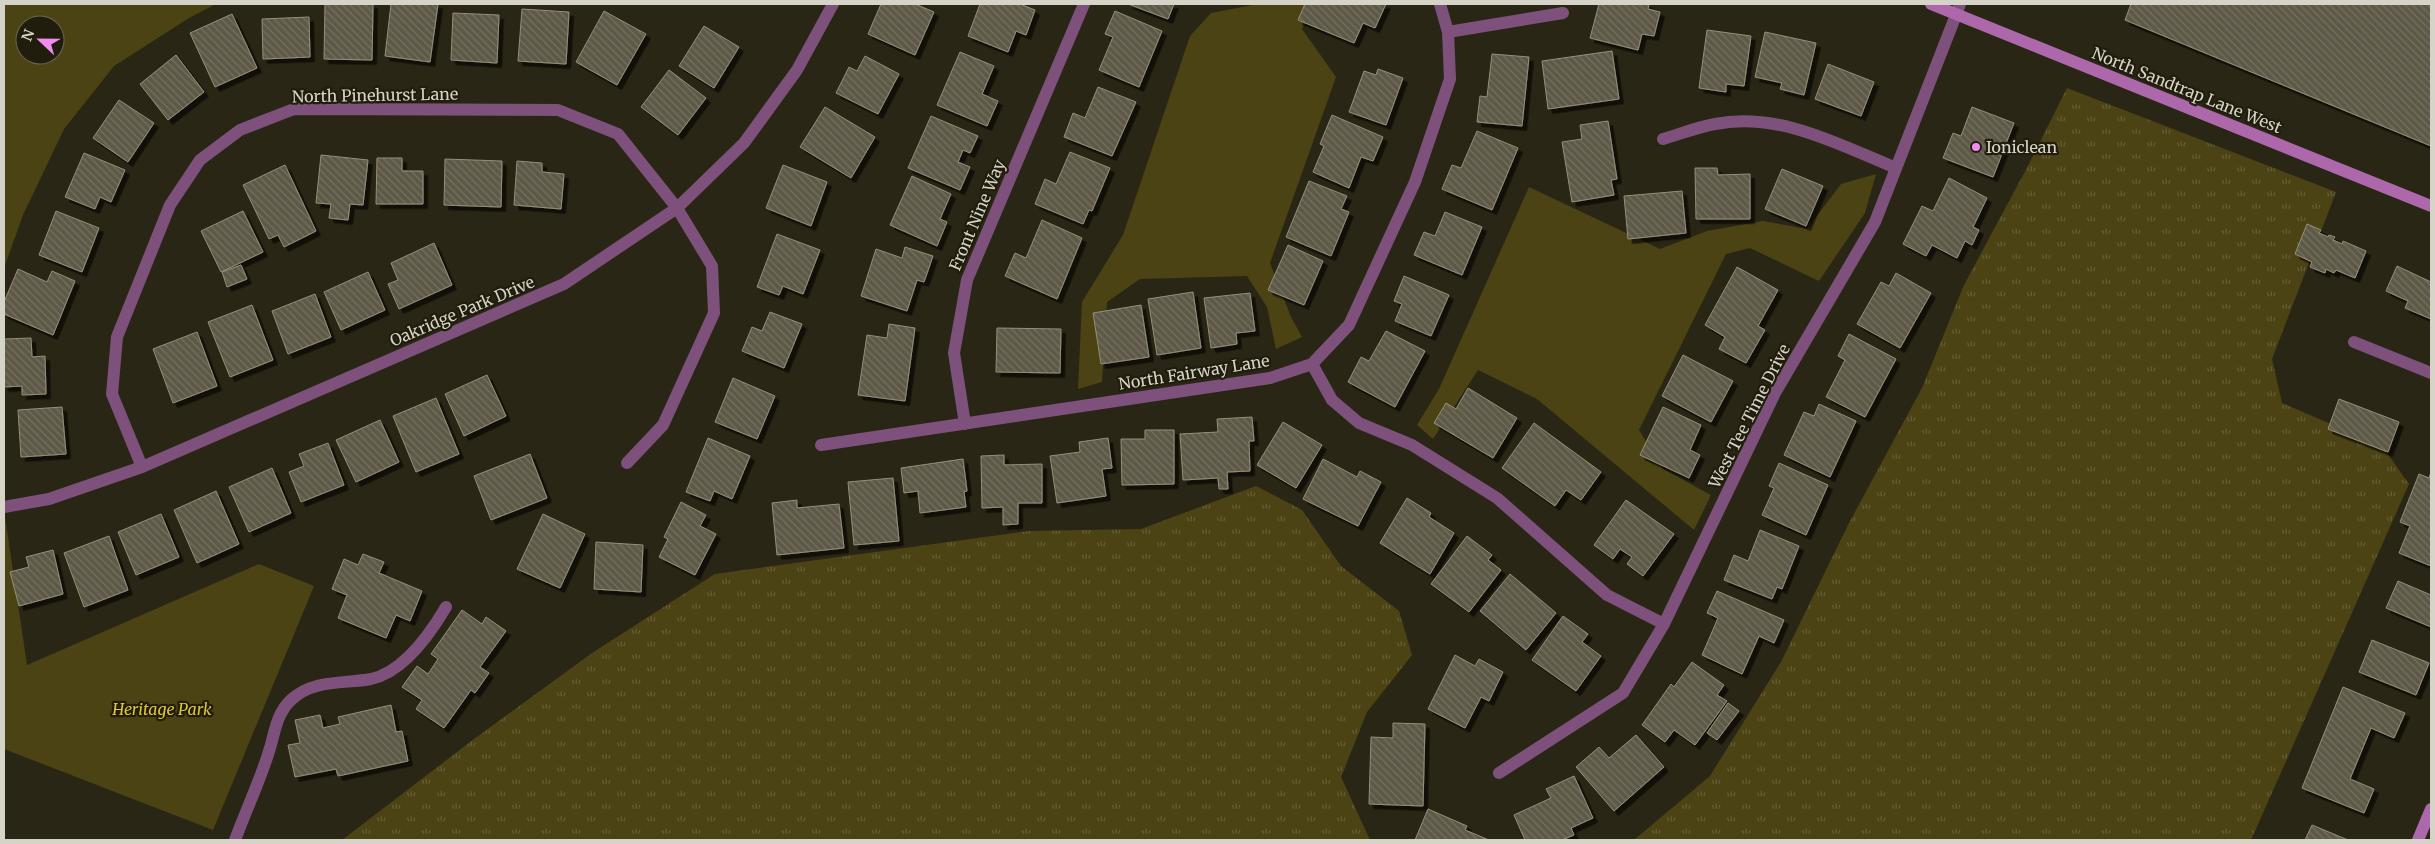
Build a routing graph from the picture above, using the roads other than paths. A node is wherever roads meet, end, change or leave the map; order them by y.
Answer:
1 (833, 4) edge
2 (1084, 4) edge
3 (1440, 4) edge
4 (1931, 4) edge
5 (1958, 9) edge
6 (1563, 12) dead end
7 (1448, 32) junction
8 (1663, 138) dead end
9 (1896, 168) junction
10 (2431, 206) edge
11 (677, 208) junction
12 (2354, 342) dead end
13 (1312, 364) junction
14 (2431, 373) edge
15 (965, 424) junction
16 (821, 446) dead end
17 (627, 463) dead end
18 (142, 467) junction
19 (4, 507) edge
20 (446, 607) dead end
21 (1664, 624) junction
22 (1499, 773) dead end
23 (2431, 809) edge
24 (235, 840) edge
25 (2418, 840) edge

1 - 11 street, Oakridge Park Drive
2 - 15 street, Front Nine Way
3 - 7 street
4 - 5 street, North Sandtrap Lane West
5 - 9 street, West Tee Time Drive
5 - 10 street, North Sandtrap Lane West
6 - 7 street
7 - 13 street
8 - 9 street
9 - 21 street, West Tee Time Drive
11 - 17 street, North Pinehurst Lane
11 - 18 street, Oakridge Park Drive
11 - 18 street, North Pinehurst Lane
12 - 14 street
13 - 15 street, North Fairway Lane
13 - 21 street
15 - 16 street
18 - 19 street, Oakridge Park Drive
20 - 24 street
21 - 22 street, West Tee Time Drive
23 - 25 street

